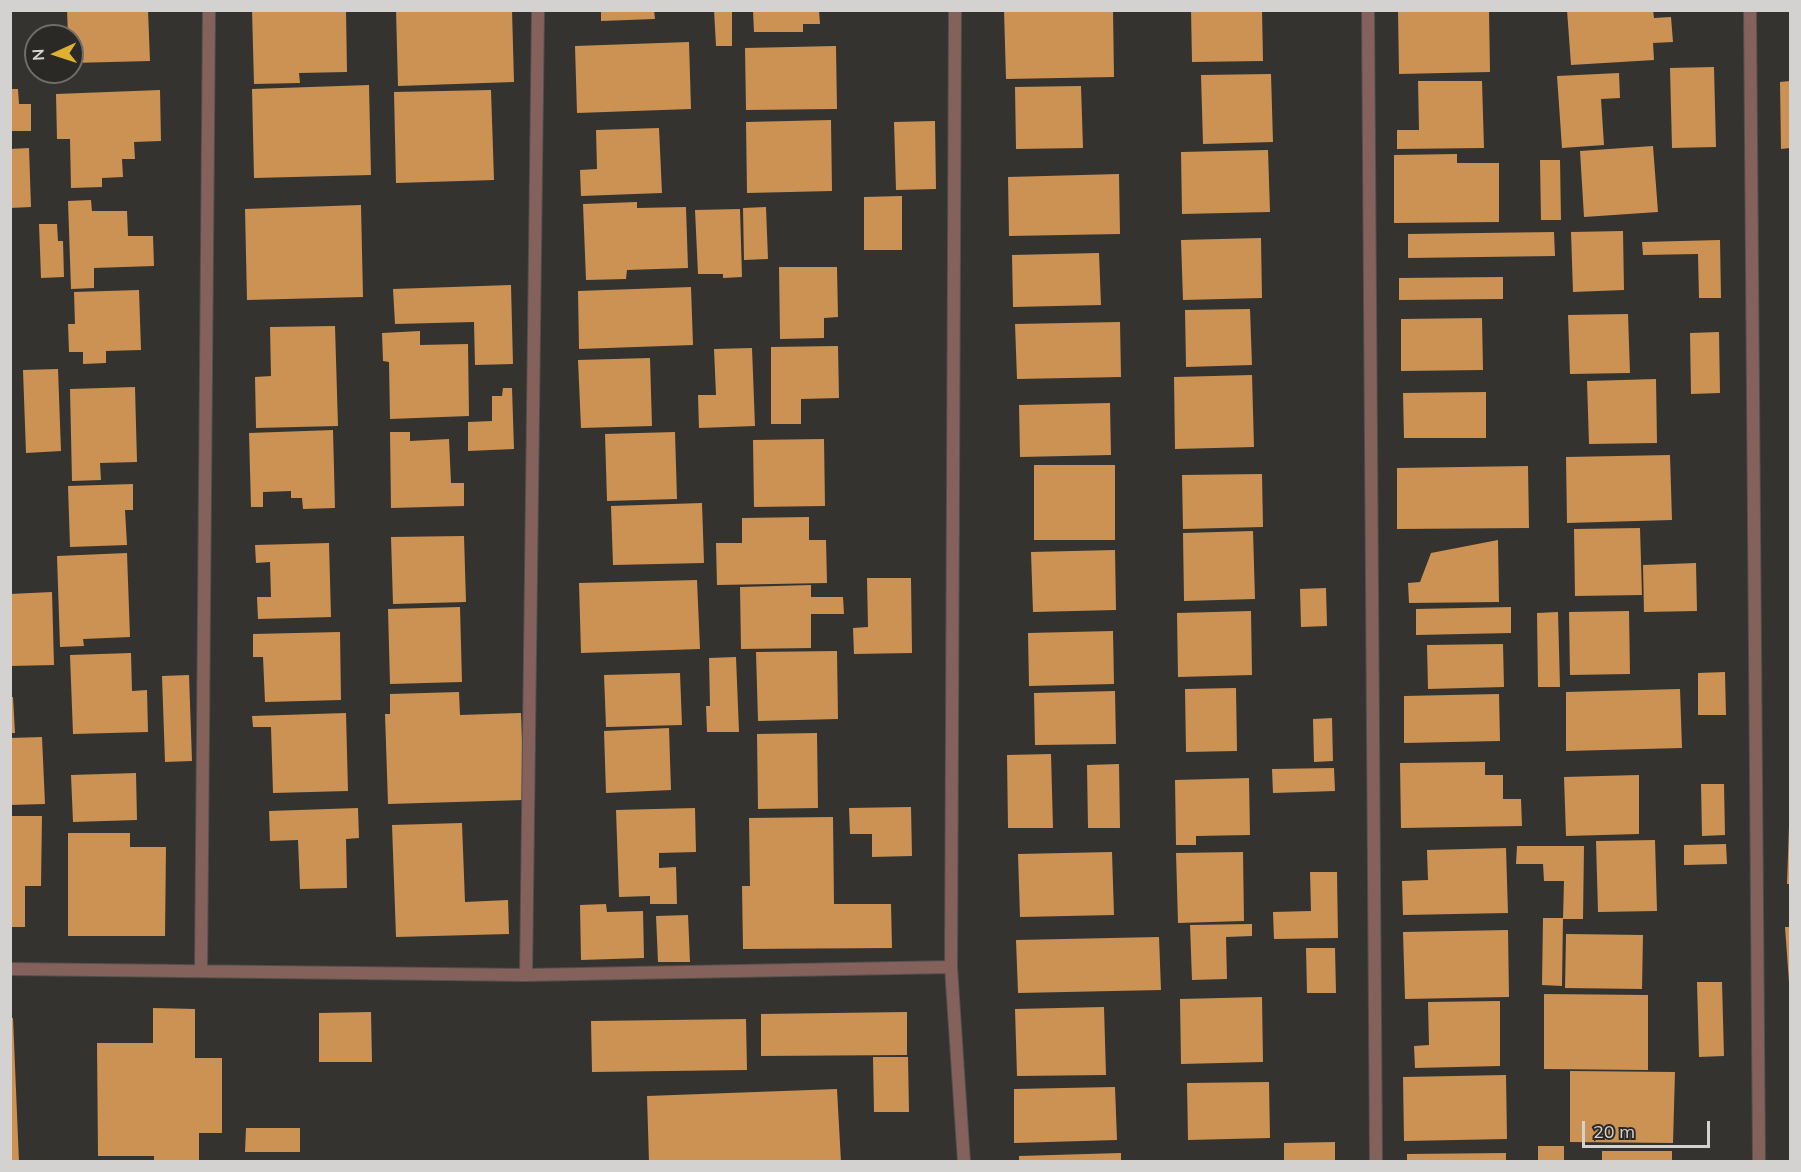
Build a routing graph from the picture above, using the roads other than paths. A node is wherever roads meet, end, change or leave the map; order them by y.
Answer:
1 (209, 10) edge
2 (538, 10) edge
3 (955, 10) edge
4 (1368, 10) edge
5 (1750, 10) edge
6 (951, 967) junction
7 (10, 969) edge
8 (201, 971) junction
9 (526, 975) junction
10 (964, 1161) edge
11 (1376, 1161) edge
12 (1759, 1161) edge

1 - 8 street
2 - 9 street
3 - 6 street
4 - 11 street
5 - 12 street
6 - 9 street
6 - 10 street
7 - 8 street
8 - 9 street

